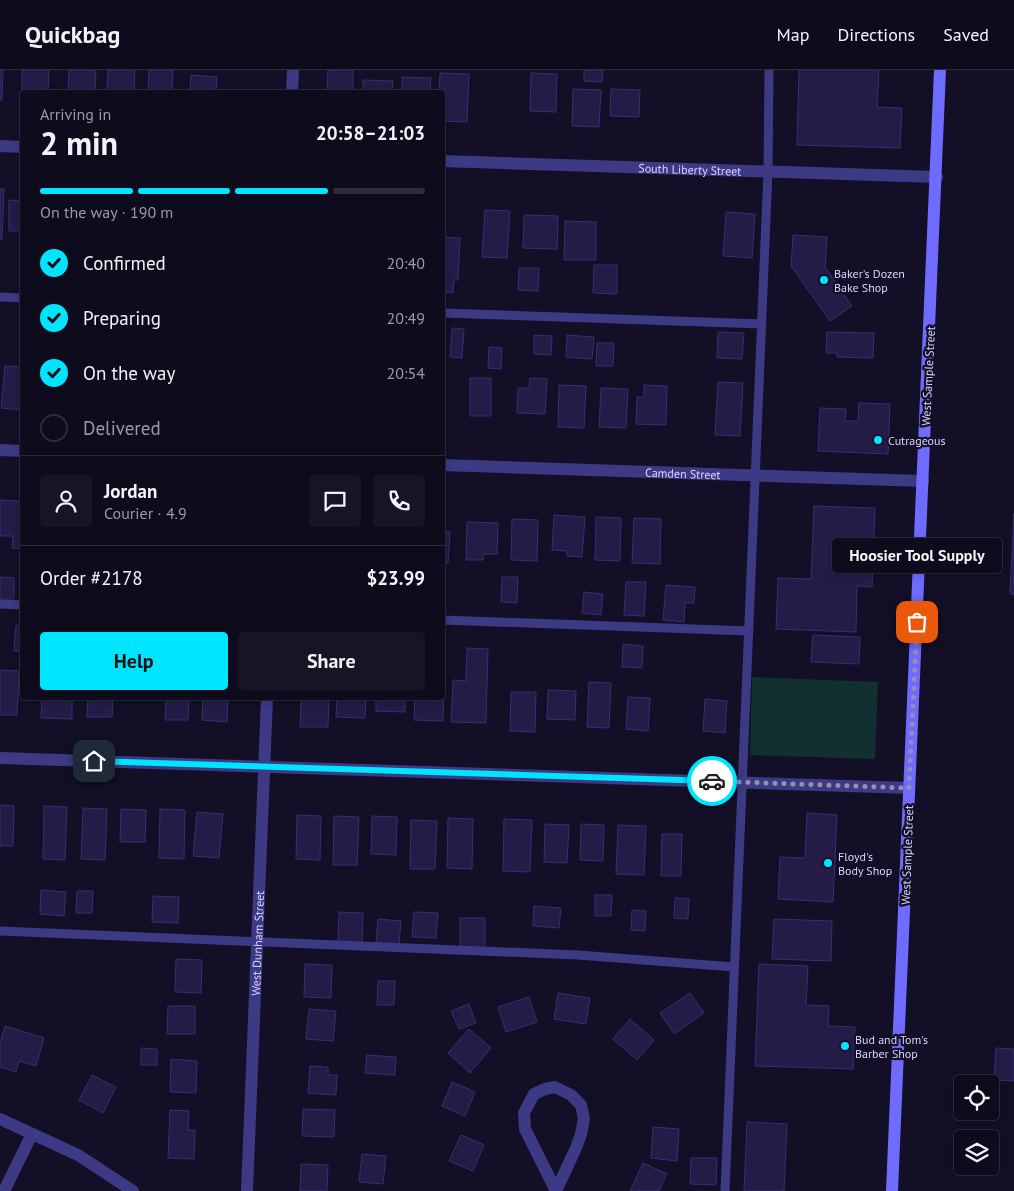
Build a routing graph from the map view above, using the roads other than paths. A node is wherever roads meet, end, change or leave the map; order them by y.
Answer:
1 (293, 70) edge
2 (769, 70) edge
3 (940, 70) edge
4 (292, 90) edge
5 (0, 146) edge
6 (20, 147) edge
7 (445, 161) edge
8 (768, 172) junction
9 (937, 177) junction
10 (0, 297) edge
11 (20, 298) edge
12 (445, 313) edge
13 (762, 324) junction
14 (0, 450) edge
15 (20, 451) edge
16 (445, 465) edge
17 (755, 476) junction
18 (923, 481) junction
19 (0, 604) edge
20 (20, 604) edge
21 (445, 620) edge
22 (749, 631) junction
23 (267, 700) edge
24 (0, 758) edge
25 (264, 767) junction
26 (743, 782) junction
27 (909, 788) junction
28 (0, 931) edge
29 (257, 943) junction
30 (734, 967) junction
31 (0, 1119) edge
32 (32, 1134) junction
33 (4, 1191) edge
34 (133, 1191) edge
35 (247, 1191) edge
36 (556, 1191) edge
37 (725, 1191) edge
38 (892, 1191) edge

1 - 4 street
2 - 8 lane
3 - 9 main road, West Sample Street
5 - 6 street
7 - 8 street, South Liberty Street
8 - 9 street, South Liberty Street
8 - 13 lane
9 - 18 main road, West Sample Street
10 - 11 lane
12 - 13 lane
13 - 17 lane
14 - 15 street
16 - 17 street, Camden Street
17 - 18 street, Camden Street
17 - 22 lane
18 - 27 main road, West Sample Street
19 - 20 lane
21 - 22 lane
22 - 26 lane
23 - 25 street, West Dunham Street
24 - 25 street
25 - 26 street
25 - 29 street, West Dunham Street
26 - 27 street
26 - 30 lane
27 - 38 main road, West Sample Street
28 - 29 lane
29 - 30 lane
29 - 35 street, West Dunham Street
30 - 37 lane
31 - 32 street
32 - 33 street
32 - 34 street
36 - 36 street

